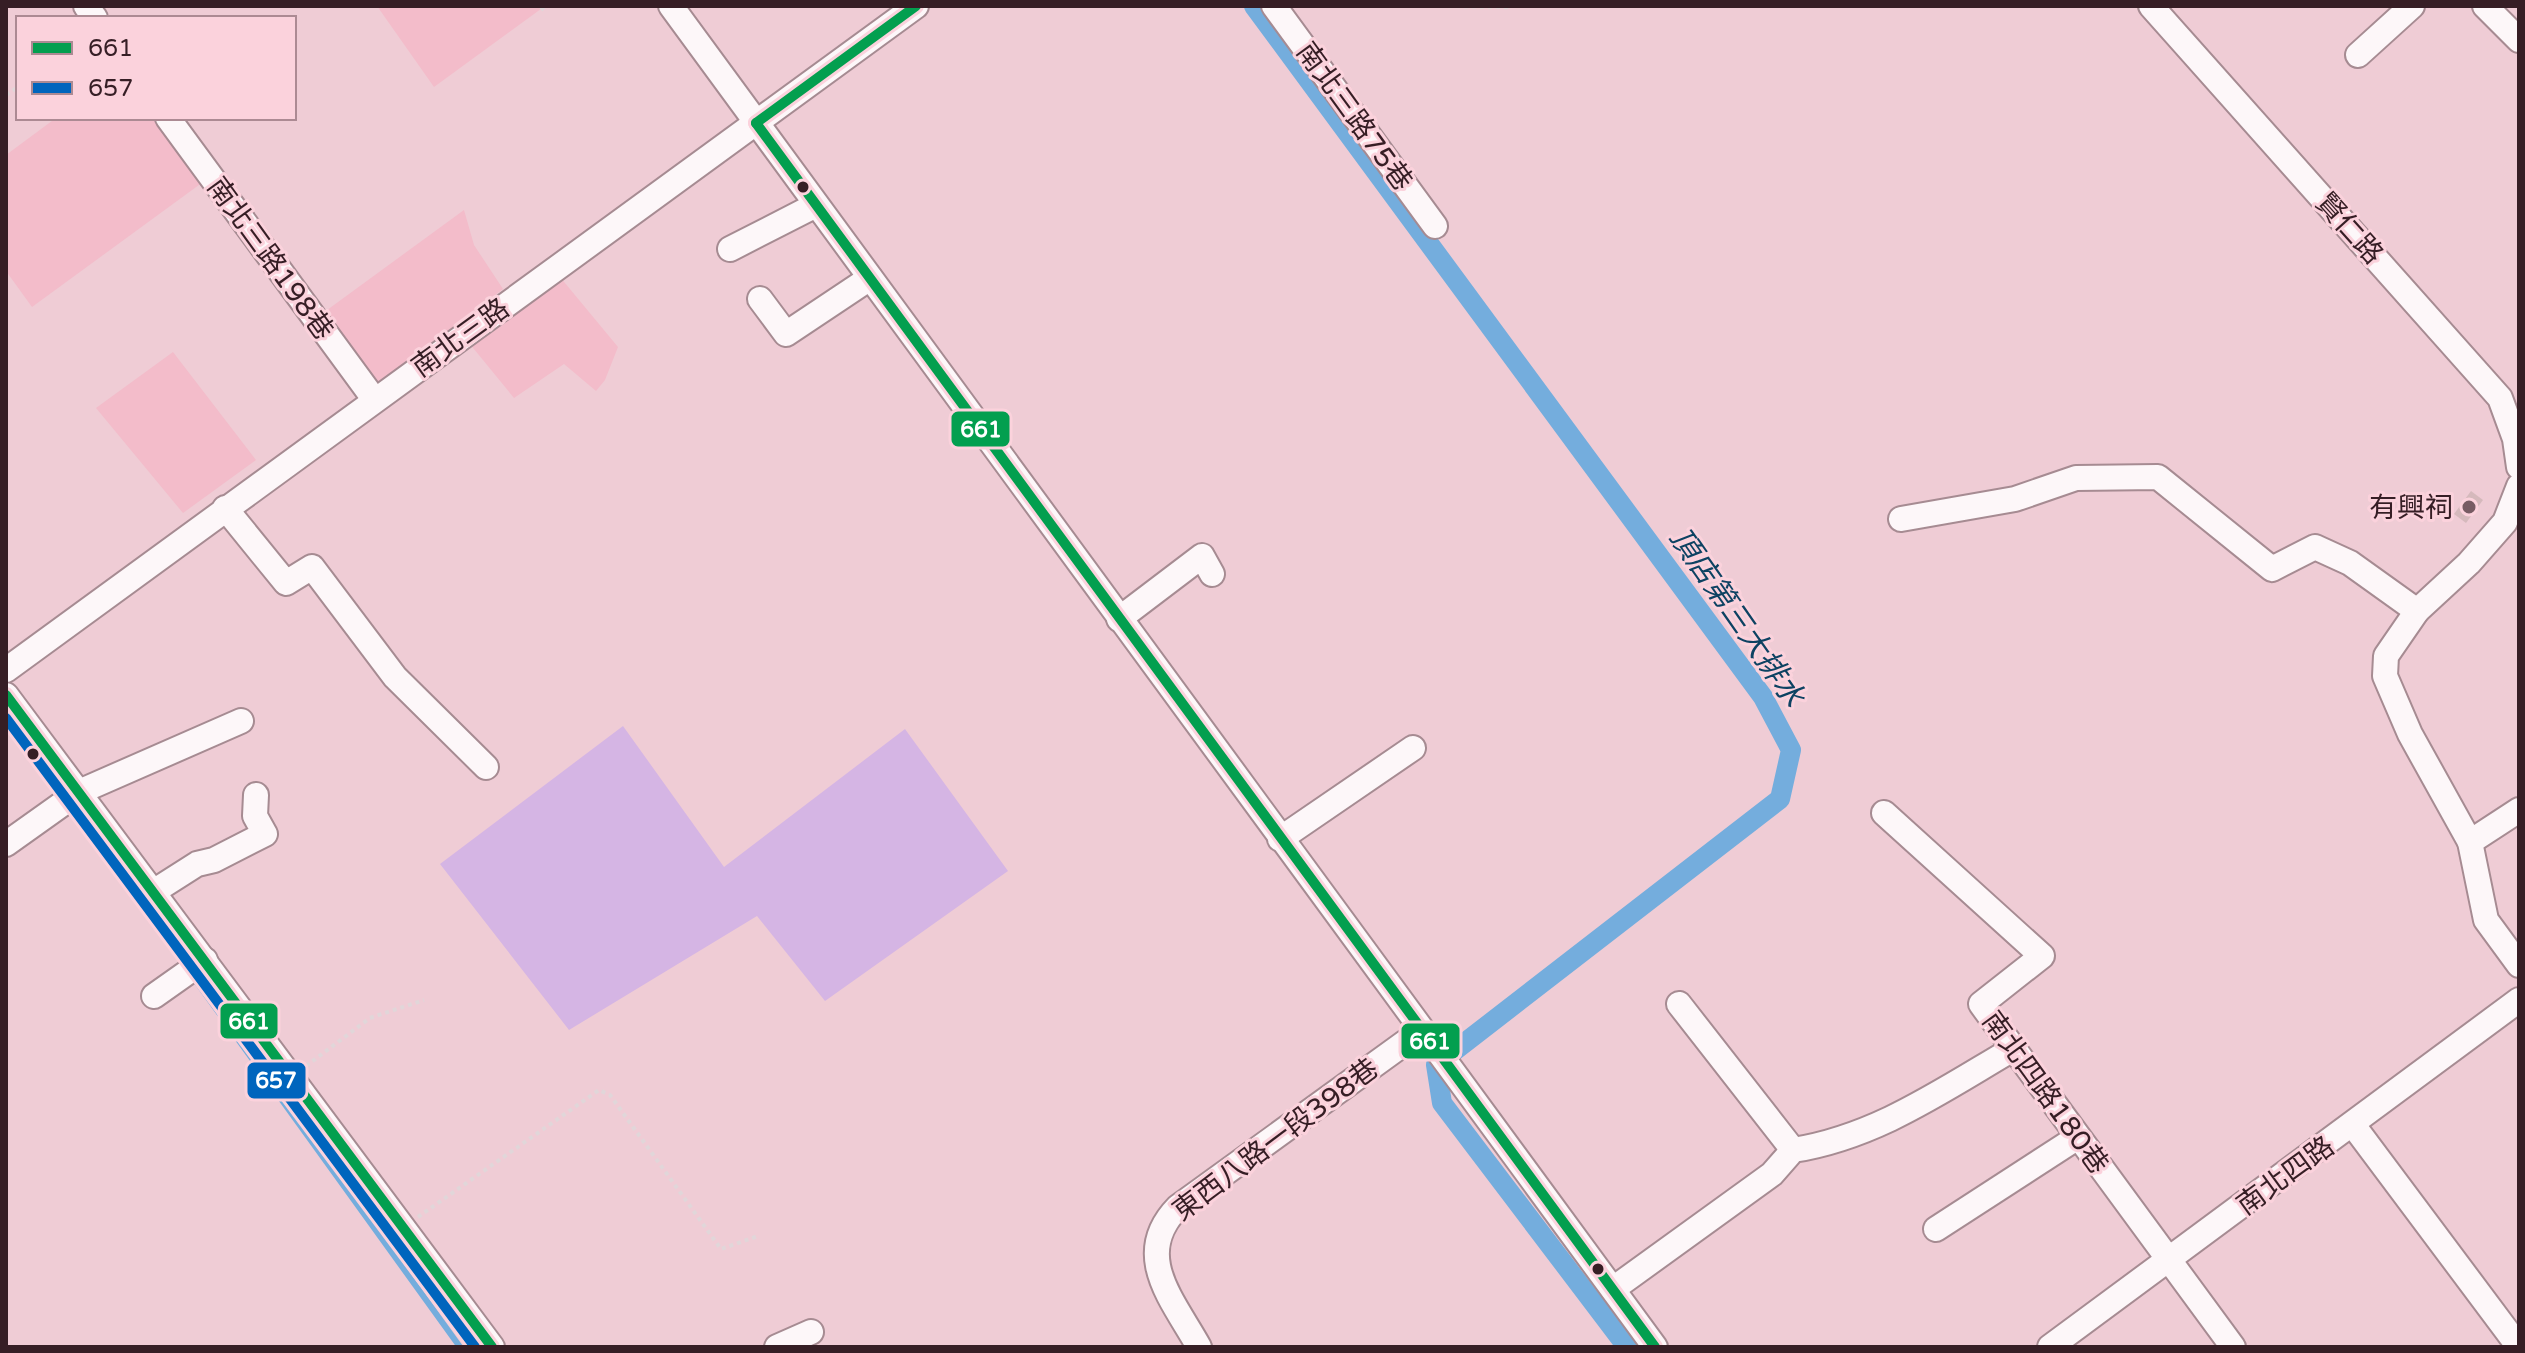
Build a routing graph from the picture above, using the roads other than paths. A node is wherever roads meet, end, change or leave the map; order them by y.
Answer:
1 (671, 6) edge
2 (916, 6) edge
3 (1274, 6) edge
4 (2151, 6) edge
5 (2412, 6) edge
6 (2485, 6) edge
7 (2519, 40) edge
8 (2358, 55) dead end
9 (169, 120) edge
10 (756, 123) junction
11 (816, 205) junction
12 (1435, 226) dead end
13 (730, 249) dead end
14 (870, 278) junction
15 (760, 299) dead end
16 (374, 399) junction
17 (2519, 467) edge
18 (2519, 486) edge
19 (225, 508) junction
20 (1901, 519) dead end
21 (1212, 574) dead end
22 (2417, 611) junction
23 (1119, 619) junction
24 (6, 670) edge
25 (6, 695) edge
26 (241, 721) dead end
27 (1413, 748) dead end
28 (486, 767) dead end
29 (79, 792) junction
30 (256, 795) dead end
31 (2519, 810) edge
32 (1884, 813) dead end
33 (1280, 839) junction
34 (2470, 842) junction
35 (6, 844) edge
36 (153, 892) junction
37 (205, 960) junction
38 (2519, 965) edge
39 (154, 996) dead end
40 (2519, 1000) edge
41 (1679, 1004) dead end
42 (1421, 1031) junction
43 (2013, 1049) junction
44 (2353, 1125) junction
45 (2078, 1137) junction
46 (1793, 1150) junction
47 (1936, 1229) dead end
48 (2170, 1260) junction
49 (1613, 1289) junction
50 (811, 1332) dead end
51 (492, 1347) edge
52 (777, 1347) edge
53 (1199, 1347) edge
54 (1655, 1347) edge
55 (2050, 1347) edge
56 (2233, 1347) edge
57 (2519, 1347) edge

1 - 10 street
2 - 10 street, 南北三路
3 - 12 street, 南北三路75巷
4 - 17 street, 賢仁路
5 - 8 street
6 - 7 street
9 - 16 street, 南北三路198巷
10 - 11 street
10 - 16 street, 南北三路
11 - 13 street
11 - 14 street
14 - 15 street
14 - 23 street
16 - 19 street, 南北三路
18 - 22 street
19 - 24 street, 南北三路
19 - 28 street
20 - 22 street
21 - 23 street
22 - 34 street
23 - 33 street
25 - 29 street
26 - 29 street
27 - 33 street
29 - 35 street
29 - 36 street
30 - 36 street
31 - 34 street
32 - 43 street, 南北四路180巷
33 - 42 street
34 - 38 street
36 - 37 street
37 - 39 street
37 - 51 street
40 - 44 street, 南北四路
41 - 46 street
42 - 49 street
42 - 53 street, 東西八路一段398巷
43 - 45 street, 南北四路180巷
43 - 46 street
44 - 48 street, 南北四路
44 - 57 street
45 - 47 street
45 - 48 street, 南北四路180巷
46 - 49 street
48 - 55 street, 南北四路
48 - 56 street, 南北四路180巷
49 - 54 street
50 - 52 street

